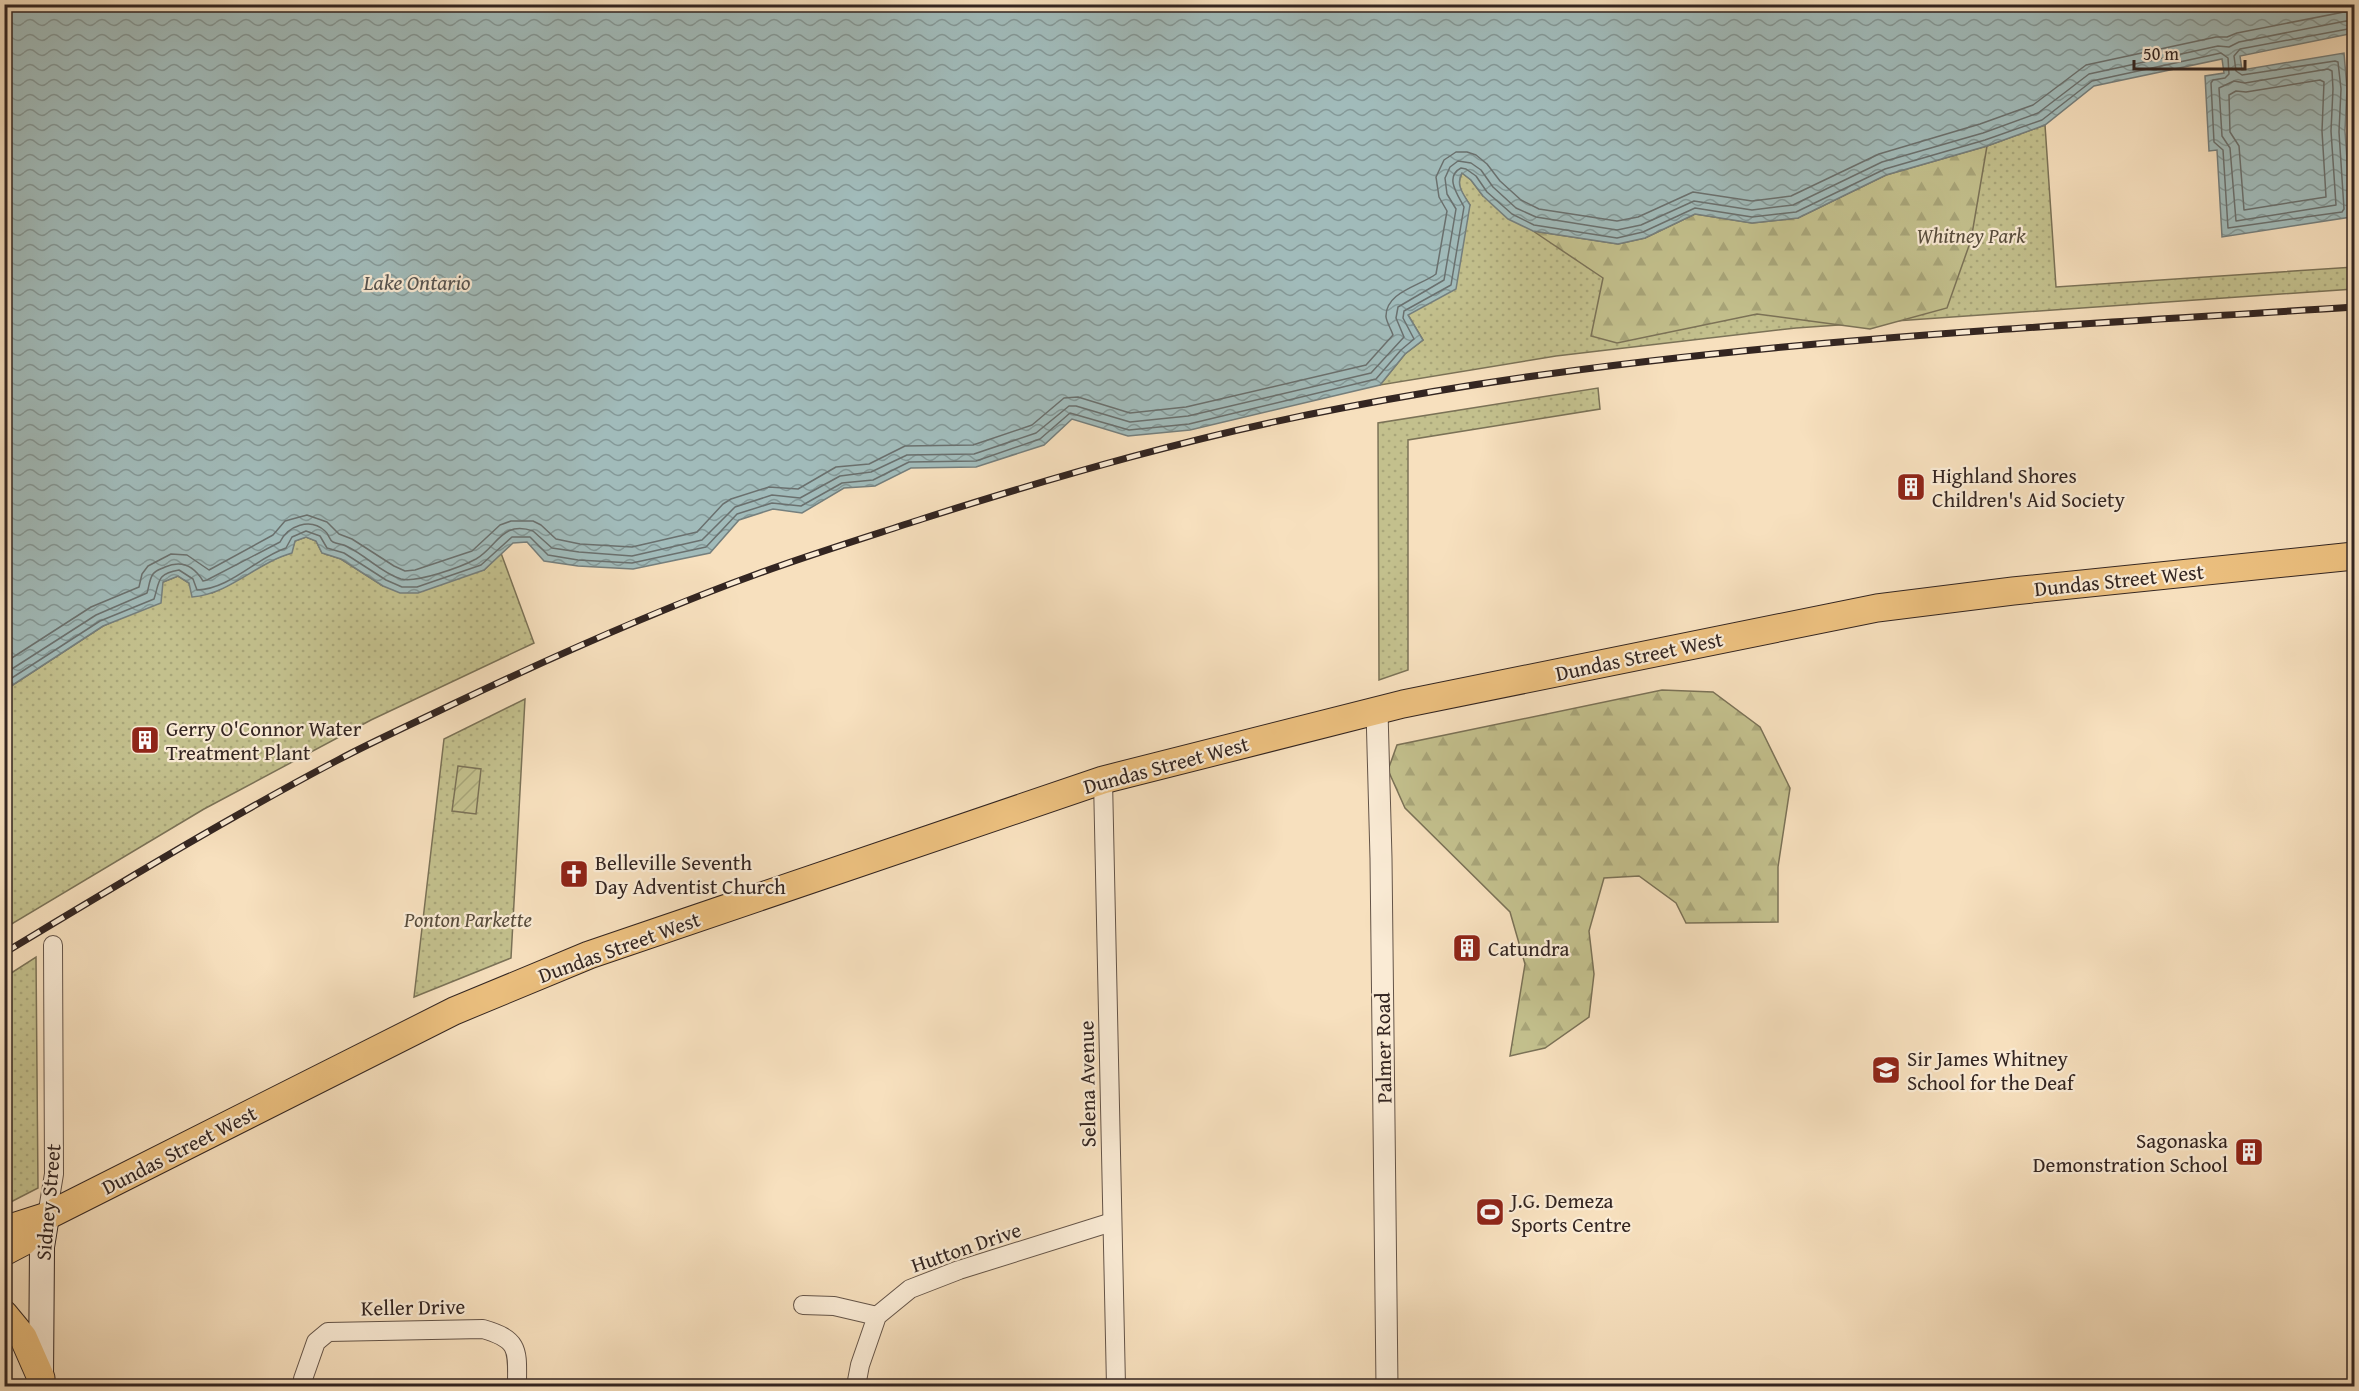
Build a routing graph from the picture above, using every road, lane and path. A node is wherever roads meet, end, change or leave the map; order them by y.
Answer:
1 (2355, 556) edge
2 (1377, 711) junction
3 (1103, 780) junction
4 (53, 945) dead end
5 (47, 1216) junction
6 (1112, 1222) junction
7 (4, 1230) edge
8 (4, 1252) edge
9 (803, 1305) dead end
10 (4, 1314) edge
11 (877, 1316) junction
12 (41, 1382) edge
13 (303, 1386) edge
14 (517, 1386) edge
15 (856, 1386) edge
16 (1116, 1386) edge
17 (1387, 1386) edge

1 - 2 main road, Dundas Street West
2 - 3 main road, Dundas Street West
2 - 17 street, Palmer Road
3 - 5 main road, Dundas Street West
3 - 6 street, Selena Avenue
4 - 5 street, Sidney Street
5 - 7 main road, Dundas Street West
5 - 8 main road, Dundas Street West
5 - 12 main road, Sidney Street
6 - 11 street, Hutton Drive
6 - 16 street, Selena Avenue
9 - 11 street
10 - 12 main road
11 - 15 street
13 - 14 street, Keller Drive

